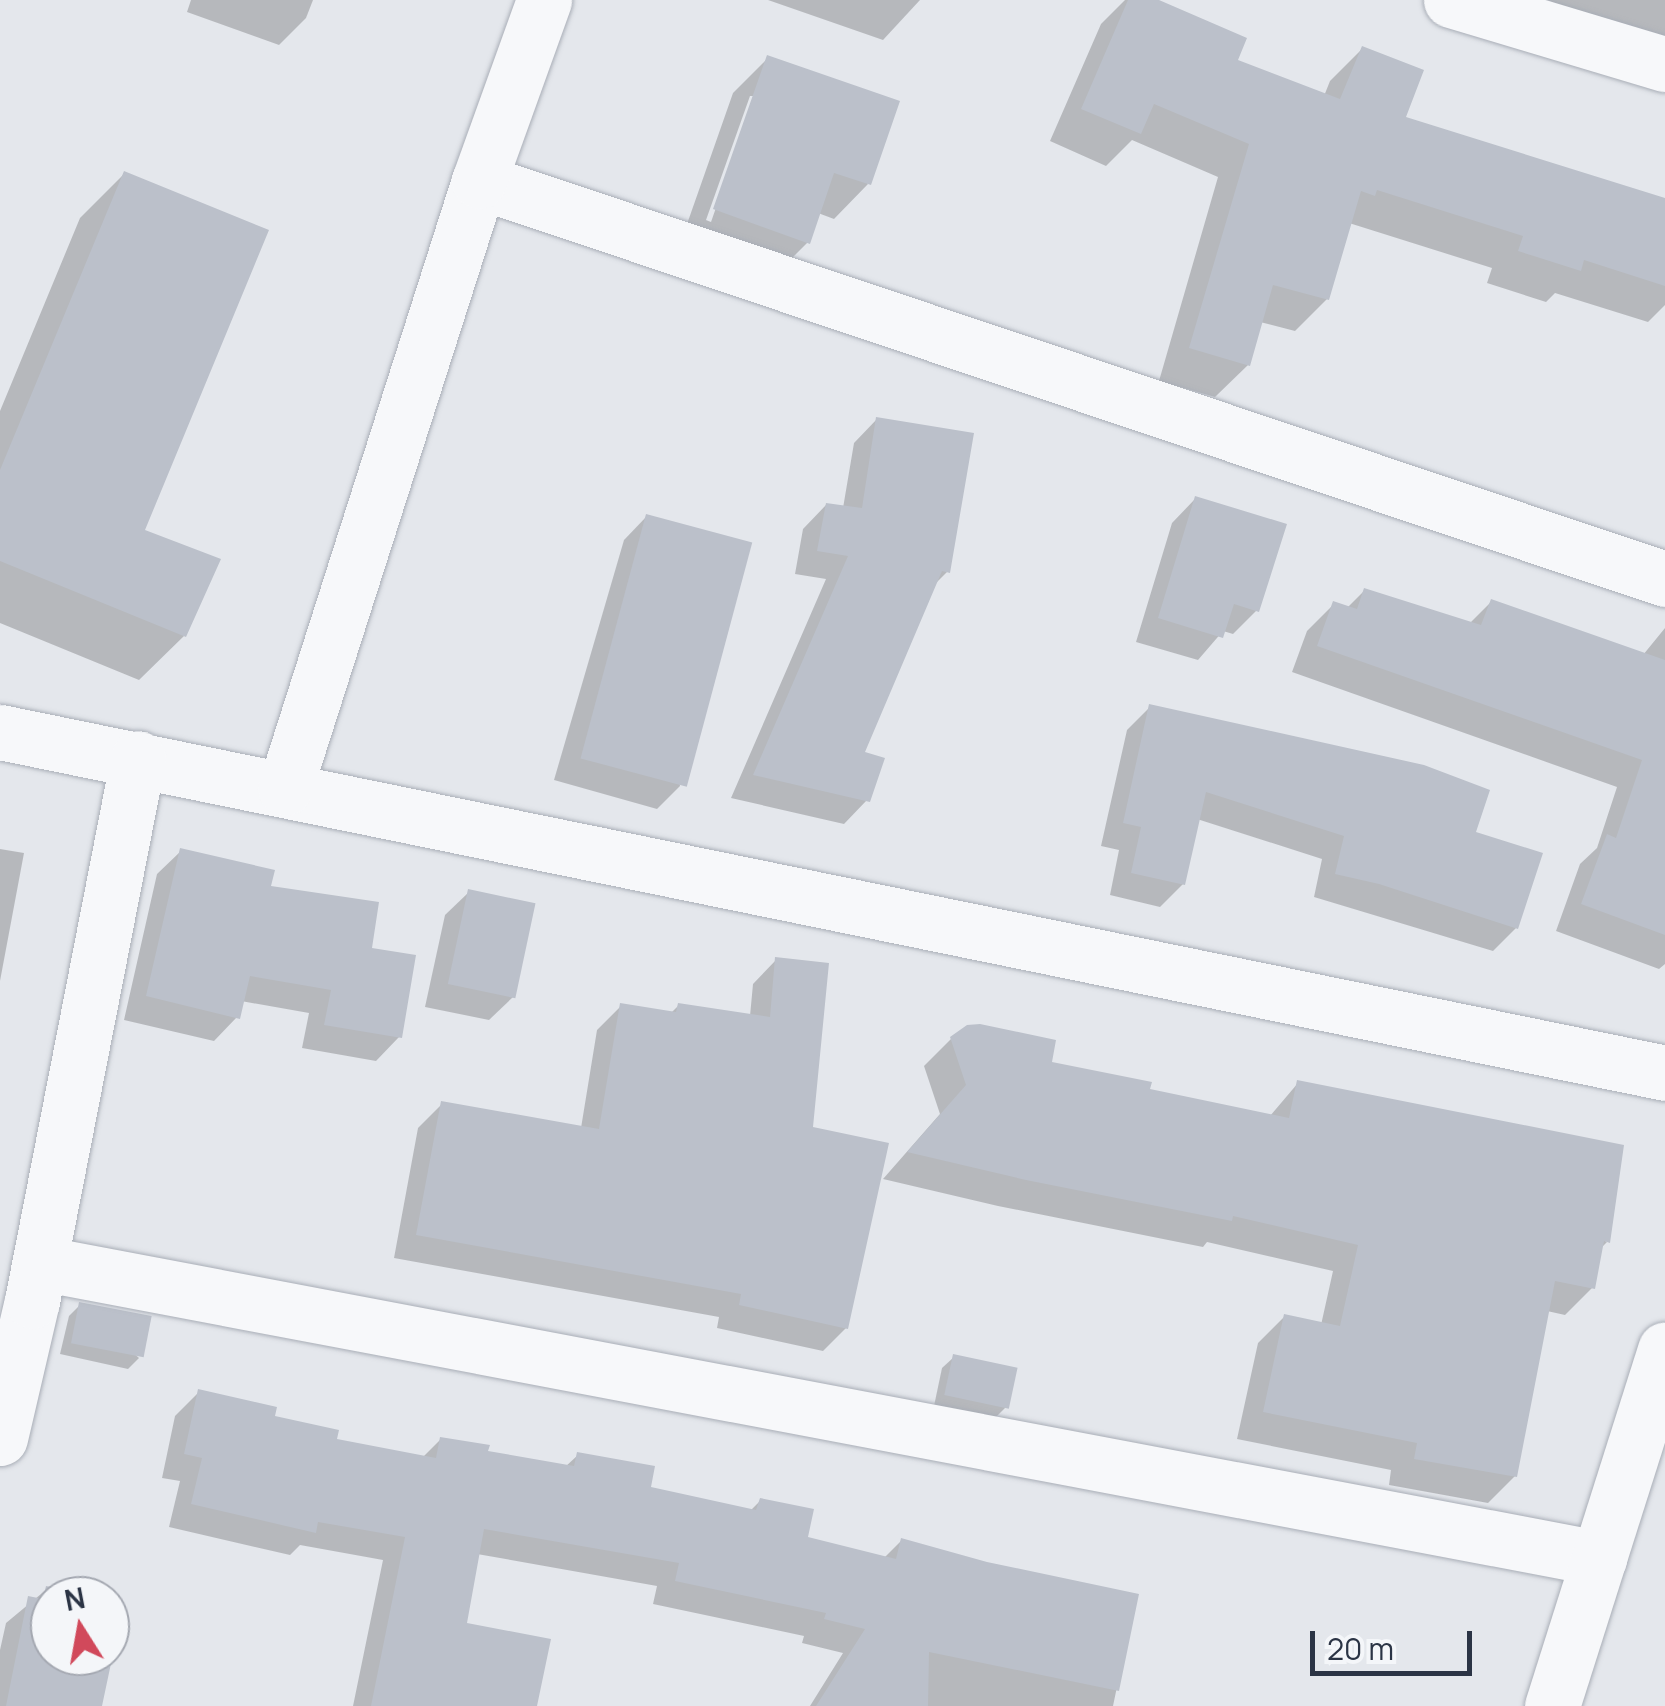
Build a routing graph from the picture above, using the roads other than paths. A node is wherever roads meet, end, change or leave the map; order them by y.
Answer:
1 (544, 0) edge
2 (1451, 0) edge
3 (1665, 64) edge
4 (479, 181) junction
5 (1665, 579) edge
6 (0, 732) edge
7 (138, 758) junction
8 (285, 788) junction
9 (1665, 1073) edge
10 (40, 1263) junction
11 (1665, 1349) edge
12 (0, 1438) edge
13 (1599, 1558) junction
14 (1552, 1706) edge

1 - 4 street
2 - 3 street
4 - 5 street
4 - 8 street
6 - 7 street
7 - 8 street
7 - 10 street
8 - 9 street
10 - 12 street
10 - 13 street
11 - 13 street
13 - 14 street

